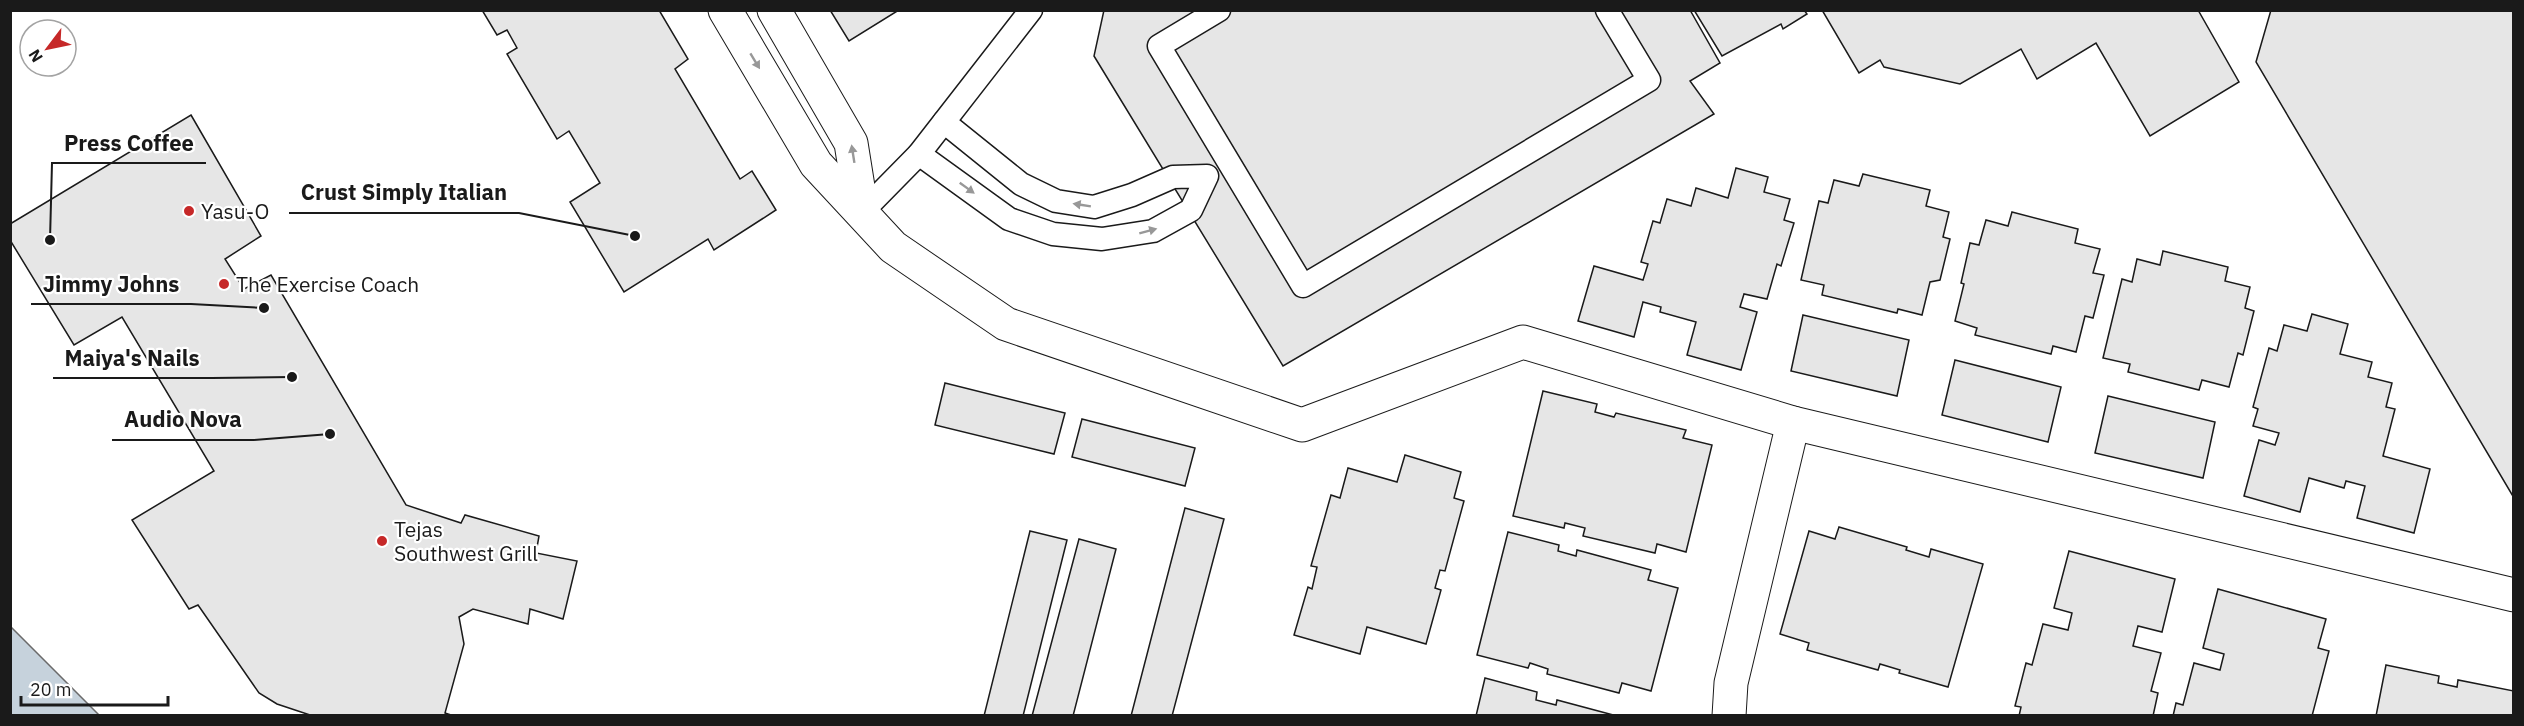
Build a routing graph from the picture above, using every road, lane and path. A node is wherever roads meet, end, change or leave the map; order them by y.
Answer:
1 (724, 10) edge
2 (774, 10) edge
3 (1031, 10) edge
4 (1219, 10) edge
5 (1607, 10) edge
6 (944, 122) junction
7 (919, 154) junction
8 (1229, 162) junction
9 (1207, 176) junction
10 (862, 212) junction
11 (1793, 423) junction
12 (2514, 595) edge
13 (1729, 716) edge

1 -> 10 street
10 -> 2 street
3 - 6 lane
4 - 8 lane
5 - 8 lane
6 - 7 lane
9 -> 6 lane
7 -> 9 lane
7 - 10 lane
8 - 9 lane
10 - 11 street
11 - 12 street
11 - 13 street

